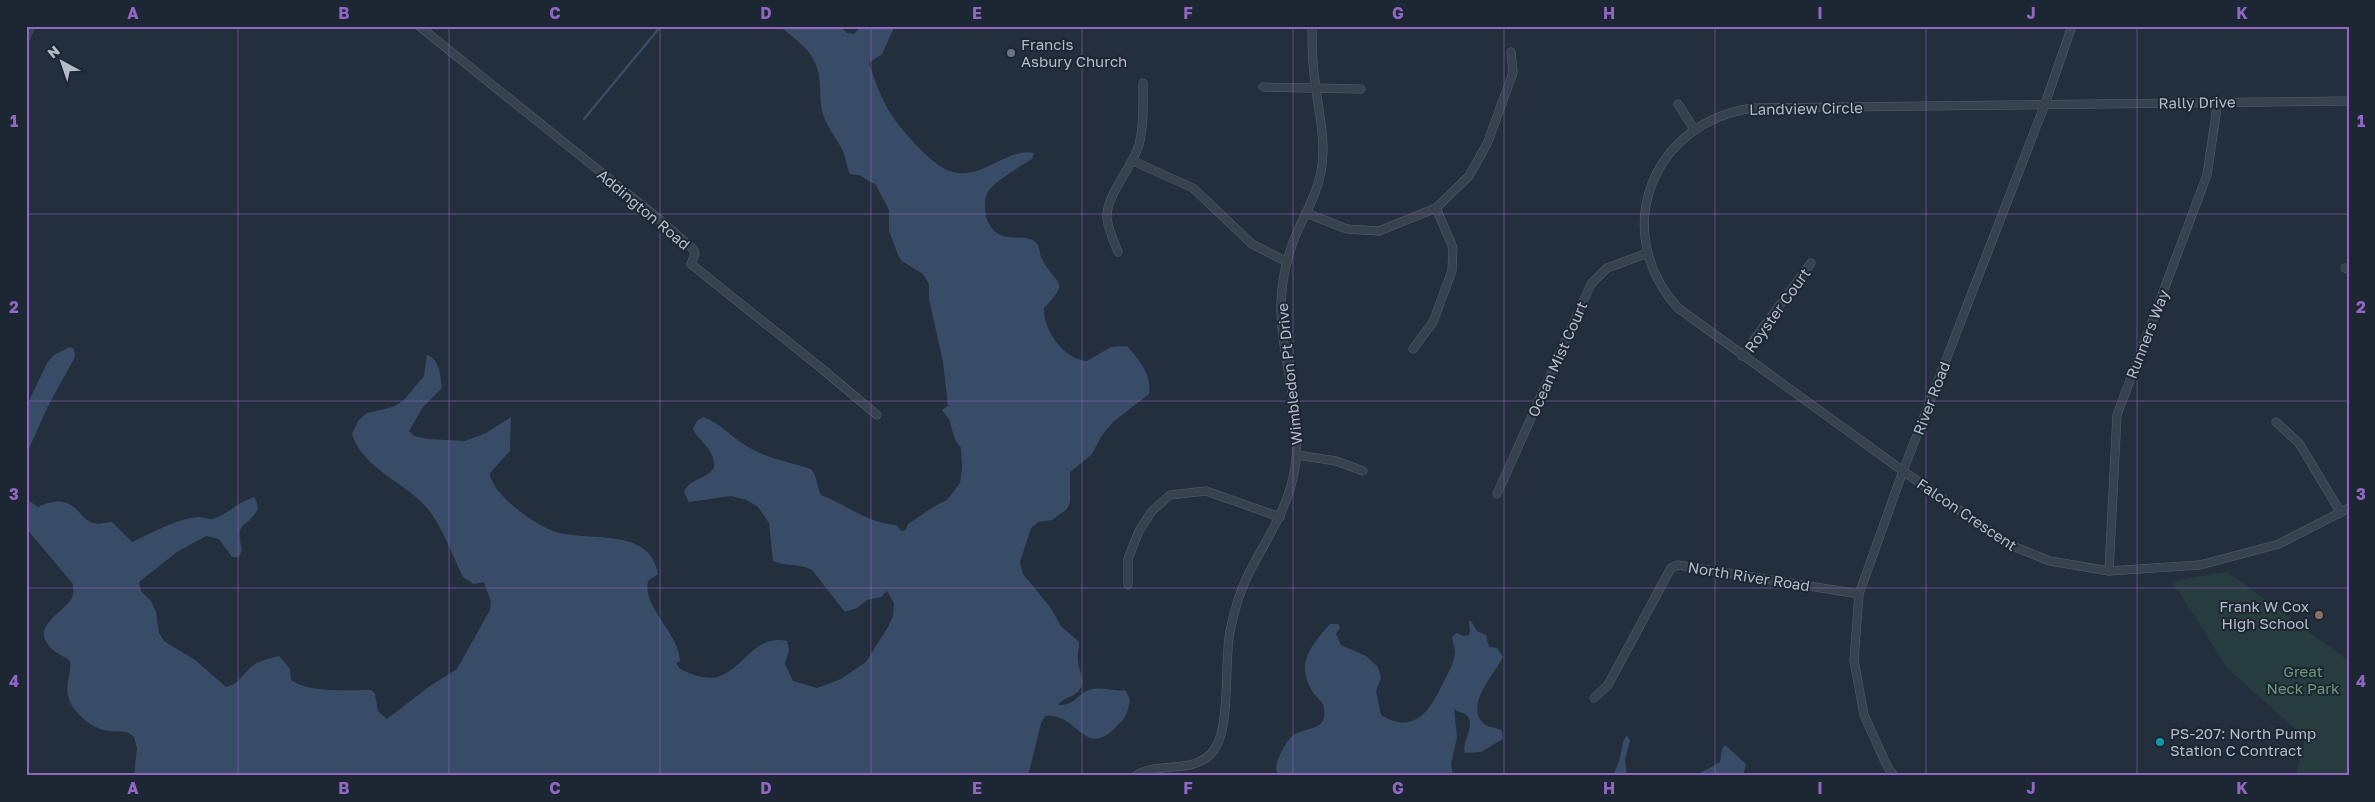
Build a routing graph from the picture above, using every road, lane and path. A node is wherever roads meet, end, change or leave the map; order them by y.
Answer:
1 (31, 26) edge
2 (419, 26) edge
3 (1312, 26) edge
4 (2072, 26) edge
5 (26, 36) edge
6 (1512, 52) dead end
7 (1143, 83) dead end
8 (1263, 87) dead end
9 (1316, 88) junction
10 (1361, 90) dead end
11 (2349, 101) edge
12 (2218, 102) junction
13 (1678, 104) dead end
14 (2045, 104) junction
15 (1694, 129) junction
16 (1133, 161) junction
17 (1436, 208) junction
18 (1306, 213) junction
19 (1118, 252) dead end
20 (1648, 253) junction
21 (1287, 262) junction
22 (1811, 263) dead end
23 (1413, 349) dead end
24 (1742, 356) junction
25 (877, 415) dead end
26 (2276, 422) dead end
27 (1297, 455) junction
28 (1363, 471) dead end
29 (1903, 471) junction
30 (1497, 494) dead end
31 (2349, 508) edge
32 (2341, 513) junction
33 (1280, 517) junction
34 (2109, 572) junction
35 (1128, 585) dead end
36 (1860, 594) junction
37 (1594, 698) dead end
38 (1137, 775) edge
39 (1894, 776) edge

1 - 5 street
2 - 25 street, Addington Road
3 - 9 street, Wimbledon Pt Drive
4 - 14 street, River Road
6 - 17 street
7 - 16 street
8 - 9 street
9 - 10 street
9 - 18 street, Wimbledon Pt Drive
11 - 12 street, Rally Drive
12 - 14 street, Rally Drive
12 - 34 street, Runners Way
13 - 15 street
14 - 15 street, Landview Circle
14 - 29 street, River Road
15 - 20 street, Landview Circle
16 - 19 street
16 - 21 street
17 - 18 street
17 - 23 street
18 - 21 street, Wimbledon Pt Drive
20 - 24 street, Landview Circle
20 - 30 street, Ocean Mist Court
21 - 27 street, Wimbledon Pt Drive
22 - 24 street, Royster Court
24 - 29 street, Landview Circle
26 - 32 street
27 - 28 street
27 - 33 street, Wimbledon Pt Drive
29 - 34 street, Falcon Crescent
29 - 36 street, River Road
31 - 32 street, Falcon Crescent
32 - 34 street, Falcon Crescent
33 - 35 street
33 - 38 street, Wimbledon Pt Drive
36 - 37 street, North River Road
36 - 39 street, River Road

